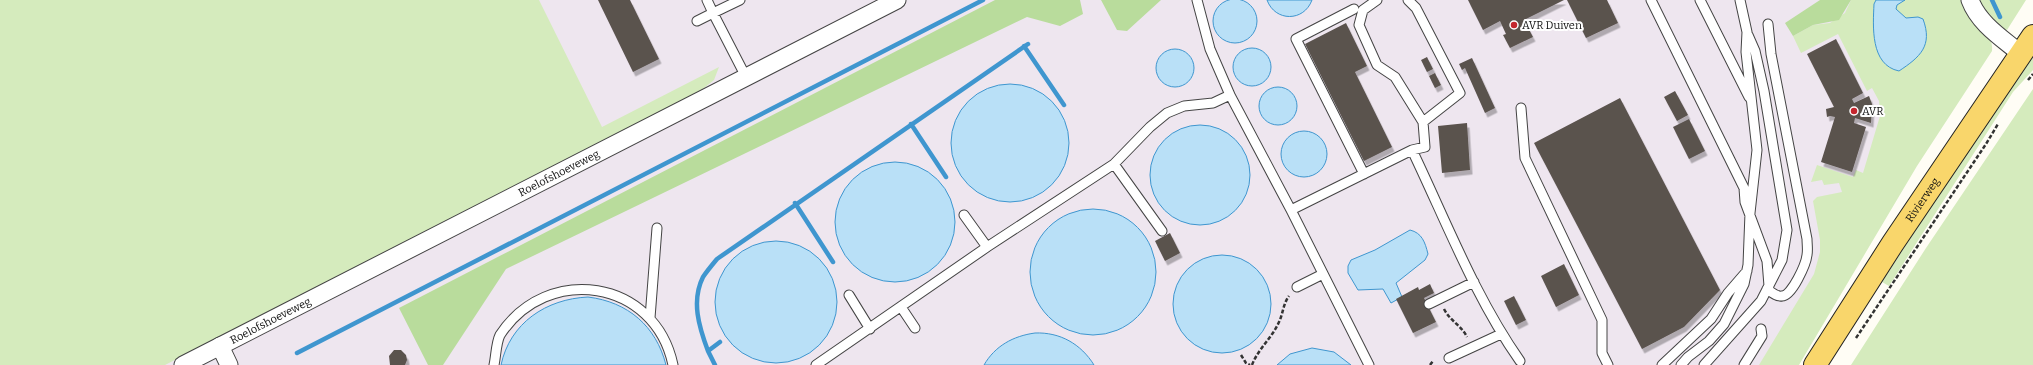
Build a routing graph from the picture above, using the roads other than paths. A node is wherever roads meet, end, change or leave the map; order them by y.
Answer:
1 (707, 0) edge
2 (740, 0) edge
3 (897, 0) edge
4 (1197, 0) edge
5 (1377, 0) edge
6 (1408, 0) edge
7 (1651, 0) edge
8 (1700, 0) edge
9 (1740, 0) edge
10 (1970, 0) edge
11 (1353, 4) edge
12 (713, 13) junction
13 (697, 21) dead end
14 (1768, 24) dead end
15 (1359, 25) junction
16 (1747, 32) junction
17 (2033, 36) edge
18 (2021, 54) junction
19 (746, 77) junction
20 (1230, 95) junction
21 (1752, 104) junction
22 (1521, 108) dead end
23 (1423, 122) junction
24 (1412, 150) junction
25 (1114, 164) junction
26 (1364, 174) junction
27 (1291, 210) junction
28 (1750, 213) junction
29 (964, 215) dead end
30 (657, 228) dead end
31 (1162, 231) dead end
32 (987, 247) junction
33 (1747, 270) junction
34 (1323, 274) junction
35 (1474, 282) junction
36 (1297, 287) road end
37 (1768, 288) junction
38 (849, 295) dead end
39 (1429, 304) dead end
40 (901, 308) junction
41 (650, 318) junction
42 (915, 328) dead end
43 (870, 329) junction
44 (1761, 329) dead end
45 (1501, 334) junction
46 (220, 346) junction
47 (1449, 358) dead end
48 (1520, 361) dead end
49 (183, 365) edge
50 (229, 365) edge
51 (494, 365) edge
52 (673, 365) edge
53 (816, 365) edge
54 (1369, 365) edge
55 (1608, 365) edge
56 (1662, 365) edge
57 (1681, 365) edge
58 (1704, 365) edge
59 (1744, 365) edge
60 (1815, 365) edge

1 - 12 lane
2 - 12 lane
3 - 19 street, Roelofshoeveweg
4 - 20 lane
5 - 15 lane
6 - 23 lane
7 - 28 lane
8 - 21 lane
9 - 16 lane
10 - 18 street
11 - 15 lane
11 - 26 lane
12 - 13 lane
12 - 19 lane
14 - 37 lane
15 - 23 lane
16 - 21 lane
16 - 37 lane
17 - 18 main road, Rivierweg
18 - 60 main road, Rivierweg
19 - 46 street, Roelofshoeveweg
20 - 25 lane
20 - 27 lane
21 - 28 lane
22 - 55 lane
23 - 24 lane
24 - 26 lane
24 - 35 lane
25 - 31 lane
25 - 32 lane
26 - 27 lane
27 - 34 lane
28 - 33 lane
28 - 37 lane
29 - 32 lane
30 - 41 lane
32 - 40 lane
33 - 56 lane
33 - 57 lane
34 - 36 lane
34 - 54 lane
35 - 39 lane
35 - 45 lane
37 - 58 lane
38 - 43 lane
40 - 42 lane
40 - 43 lane
41 - 51 lane
41 - 52 lane
43 - 53 lane
44 - 59 lane
45 - 47 lane
45 - 48 lane
46 - 49 street, Roelofshoeveweg
46 - 50 street, Roelofshoeveweg

